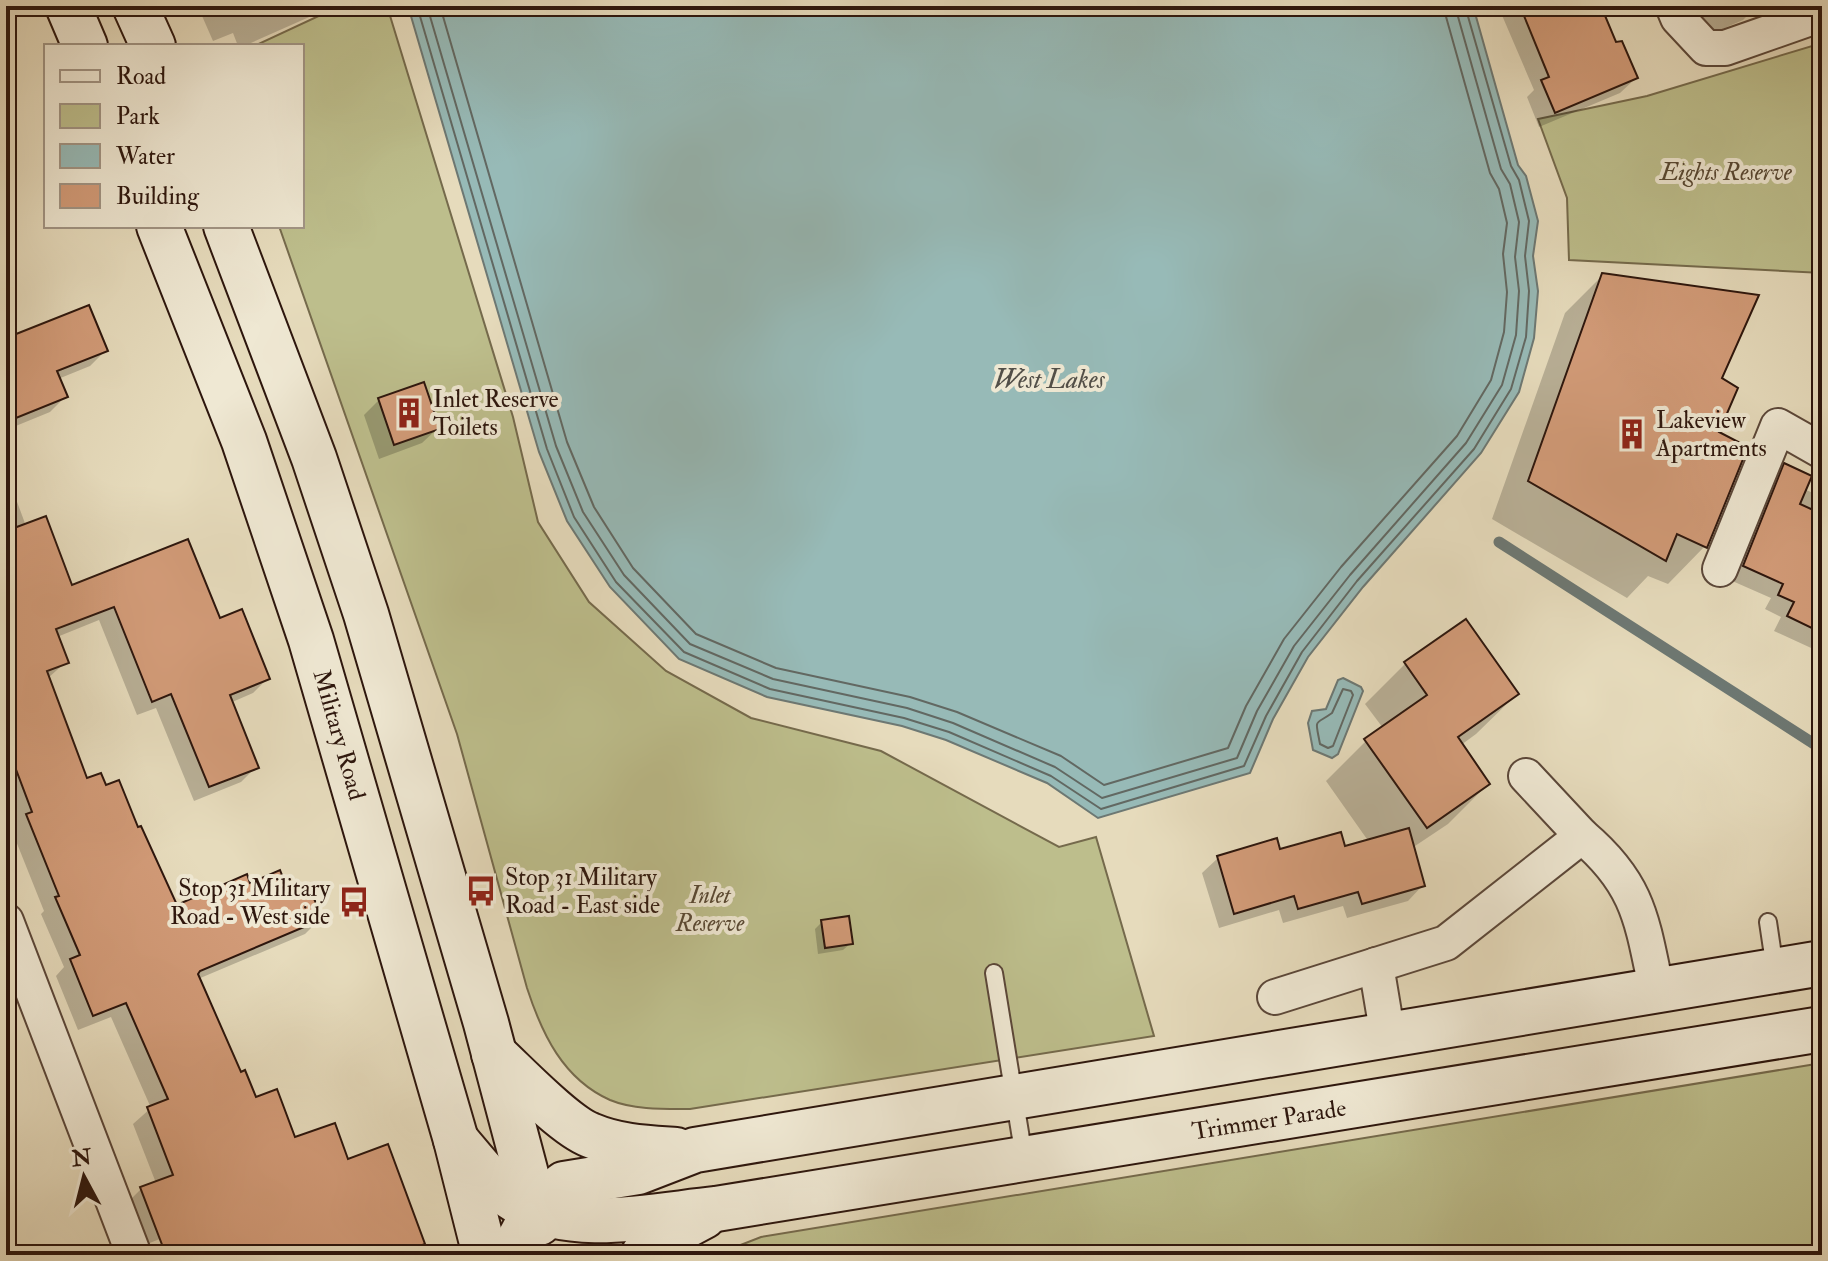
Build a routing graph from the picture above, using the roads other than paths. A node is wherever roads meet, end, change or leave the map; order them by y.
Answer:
1 (68, 6) edge
2 (135, 6) edge
3 (1673, 6) edge
4 (1822, 14) edge
5 (84, 44) edge
6 (152, 44) edge
7 (160, 228) edge
8 (227, 228) edge
9 (1822, 451) edge
10 (1720, 569) dead end
11 (1526, 776) dead end
12 (1582, 836) junction
13 (6, 921) edge
14 (1768, 922) dead end
15 (1822, 963) edge
16 (1376, 965) junction
17 (1775, 971) junction
18 (994, 973) dead end
19 (1657, 992) junction
20 (1275, 997) dead end
21 (1822, 1029) edge
22 (1388, 1037) junction
23 (494, 1054) junction
24 (1015, 1098) junction
25 (456, 1140) junction
26 (695, 1150) junction
27 (1024, 1160) junction
28 (716, 1209) junction
29 (535, 1210) junction
30 (134, 1255) edge
31 (485, 1255) edge
32 (519, 1255) edge
33 (548, 1255) edge
34 (643, 1255) edge

1 - 5 main road
2 - 6 main road
3 - 4 street
7 - 25 main road, Military Road
8 - 23 main road
9 - 10 street
11 - 12 street
12 - 16 street
12 - 19 street
13 - 30 street
14 - 17 lane
15 - 17 main road
16 - 20 street
16 - 22 street
17 - 19 main road
18 - 24 lane
19 - 22 main road
21 - 27 main road, Trimmer Parade
22 - 24 main road
23 - 26 main road
23 - 29 main road
24 - 26 main road
24 - 27 lane
25 - 29 main road, Trimmer Parade
25 - 31 main road, Military Road
26 - 29 main road
27 - 28 main road, Trimmer Parade
28 - 29 main road, Trimmer Parade
28 - 34 main road, Trimmer Parade
29 - 32 main road
29 - 33 main road

